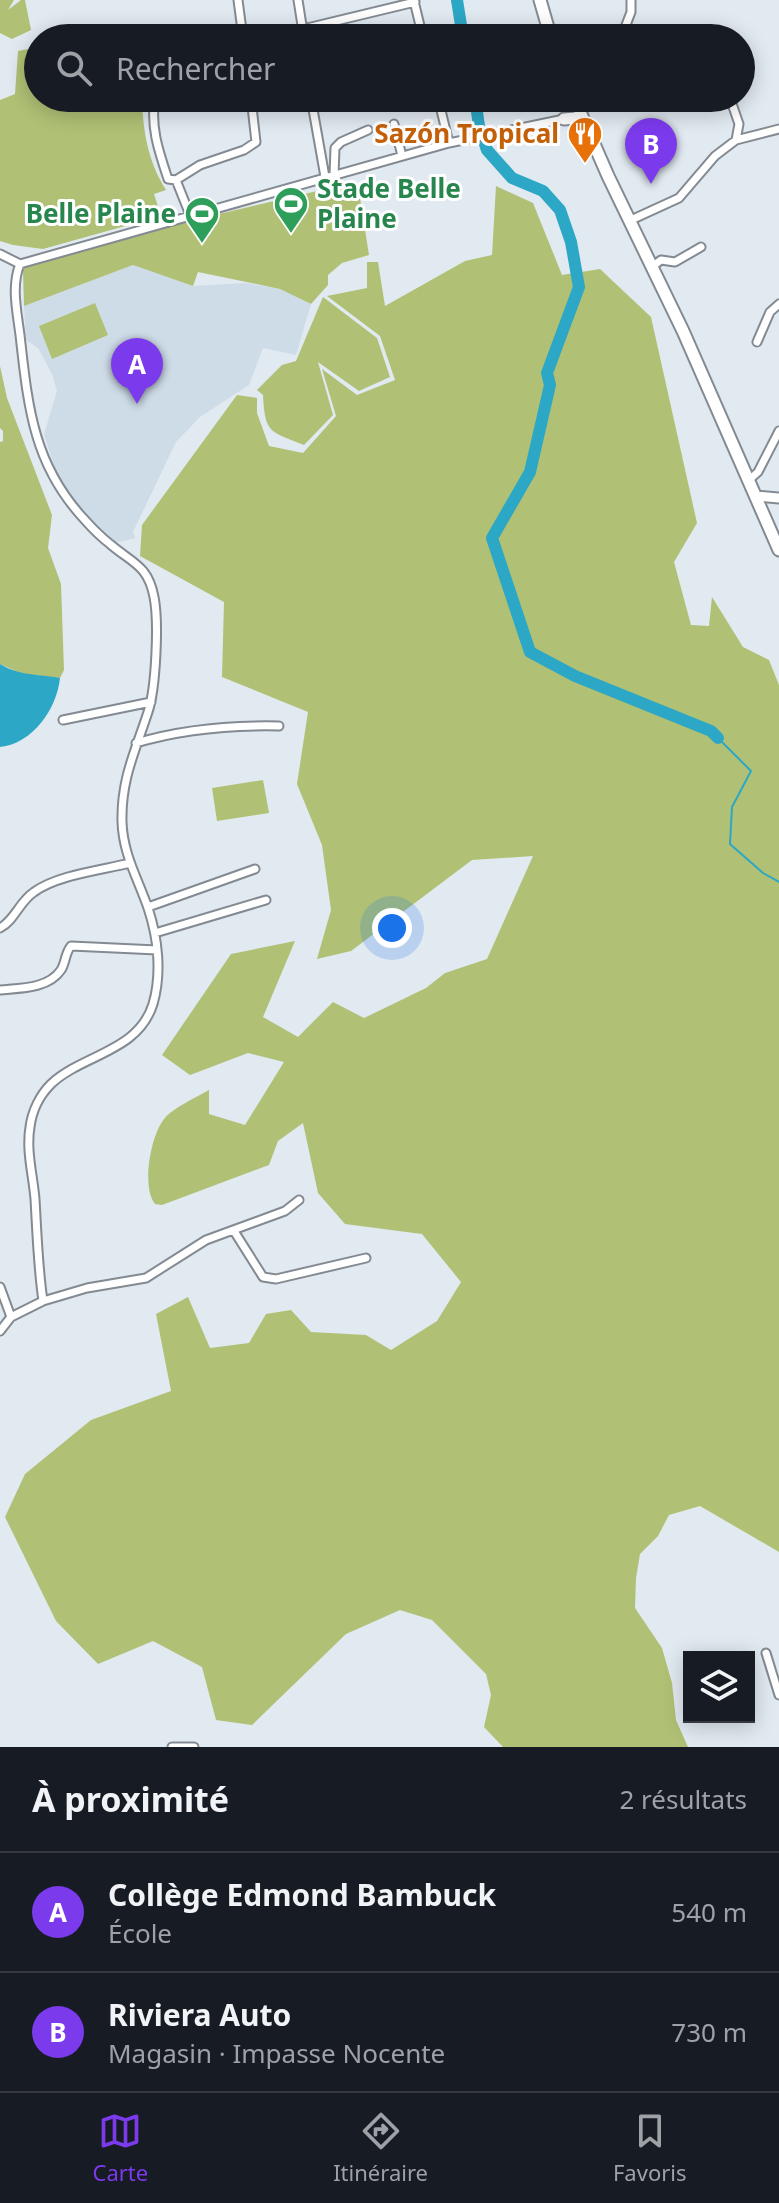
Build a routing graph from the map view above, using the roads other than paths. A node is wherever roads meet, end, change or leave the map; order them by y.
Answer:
1 (238, 0) edge
2 (298, 0) edge
3 (542, 0) edge
4 (631, 0) edge
5 (414, 1) edge
6 (241, 24) edge
7 (302, 24) edge
8 (337, 24) edge
9 (420, 24) edge
10 (547, 24) edge
11 (626, 24) edge
12 (153, 112) edge
13 (253, 112) edge
14 (313, 112) edge
15 (441, 112) edge
16 (572, 112) edge
17 (580, 112) edge
18 (580, 112) edge
19 (735, 112) edge
20 (564, 119) junction
21 (394, 124) dead end
22 (779, 129) edge
23 (368, 130) dead end
24 (590, 136) junction
25 (736, 140) junction
26 (449, 143) junction
27 (318, 145) junction
28 (338, 145) junction
29 (402, 156) junction
30 (334, 175) junction
31 (325, 177) junction
32 (176, 180) junction
33 (621, 202) junction
34 (190, 215) junction
35 (631, 220) junction
36 (701, 247) dead end
37 (0, 254) edge
38 (20, 264) junction
39 (653, 266) junction
40 (779, 304) edge
41 (757, 342) dead end
42 (779, 431) edge
43 (749, 480) junction
44 (755, 496) junction
45 (779, 498) edge
46 (779, 550) edge
47 (151, 702) junction
48 (63, 720) dead end
49 (279, 726) dead end
50 (136, 743) junction
51 (130, 863) junction
52 (255, 869) dead end
53 (266, 900) dead end
54 (148, 907) junction
55 (0, 928) edge
56 (155, 933) junction
57 (157, 950) junction
58 (0, 990) edge
59 (299, 1200) dead end
60 (234, 1231) junction
61 (366, 1258) dead end
62 (0, 1287) edge
63 (43, 1301) junction
64 (11, 1317) junction
65 (0, 1331) edge
66 (766, 1653) dead end
67 (779, 1695) edge
68 (172, 1747) edge
69 (194, 1747) edge

1 - 6 street
2 - 7 street
3 - 10 highway
4 - 11 street
5 - 8 street
5 - 9 street
12 - 32 street
13 - 32 street
14 - 27 street
15 - 26 street
16 - 20 highway
17 - 24 highway
18 - 33 highway
19 - 25 street
20 - 24 highway
20 - 26 street
21 - 29 street
22 - 25 street
23 - 28 street
24 - 33 highway
25 - 35 street
26 - 29 street
27 - 28 street
27 - 31 street
28 - 30 street
29 - 30 street
30 - 31 street
31 - 34 street
32 - 34 street
33 - 35 highway
34 - 38 street
35 - 39 highway
36 - 39 street
37 - 38 street
38 - 47 street
39 - 43 highway
40 - 41 street
42 - 43 street
43 - 44 highway
44 - 45 main road
44 - 46 highway
47 - 48 street
47 - 50 street
49 - 50 street
50 - 51 street
51 - 54 street
51 - 55 street
52 - 54 street
53 - 56 street
54 - 56 street
56 - 57 street
57 - 58 street
57 - 63 street
59 - 60 street
60 - 61 street
60 - 63 street
62 - 64 street
63 - 64 street
64 - 65 street
66 - 67 street
68 - 69 street

